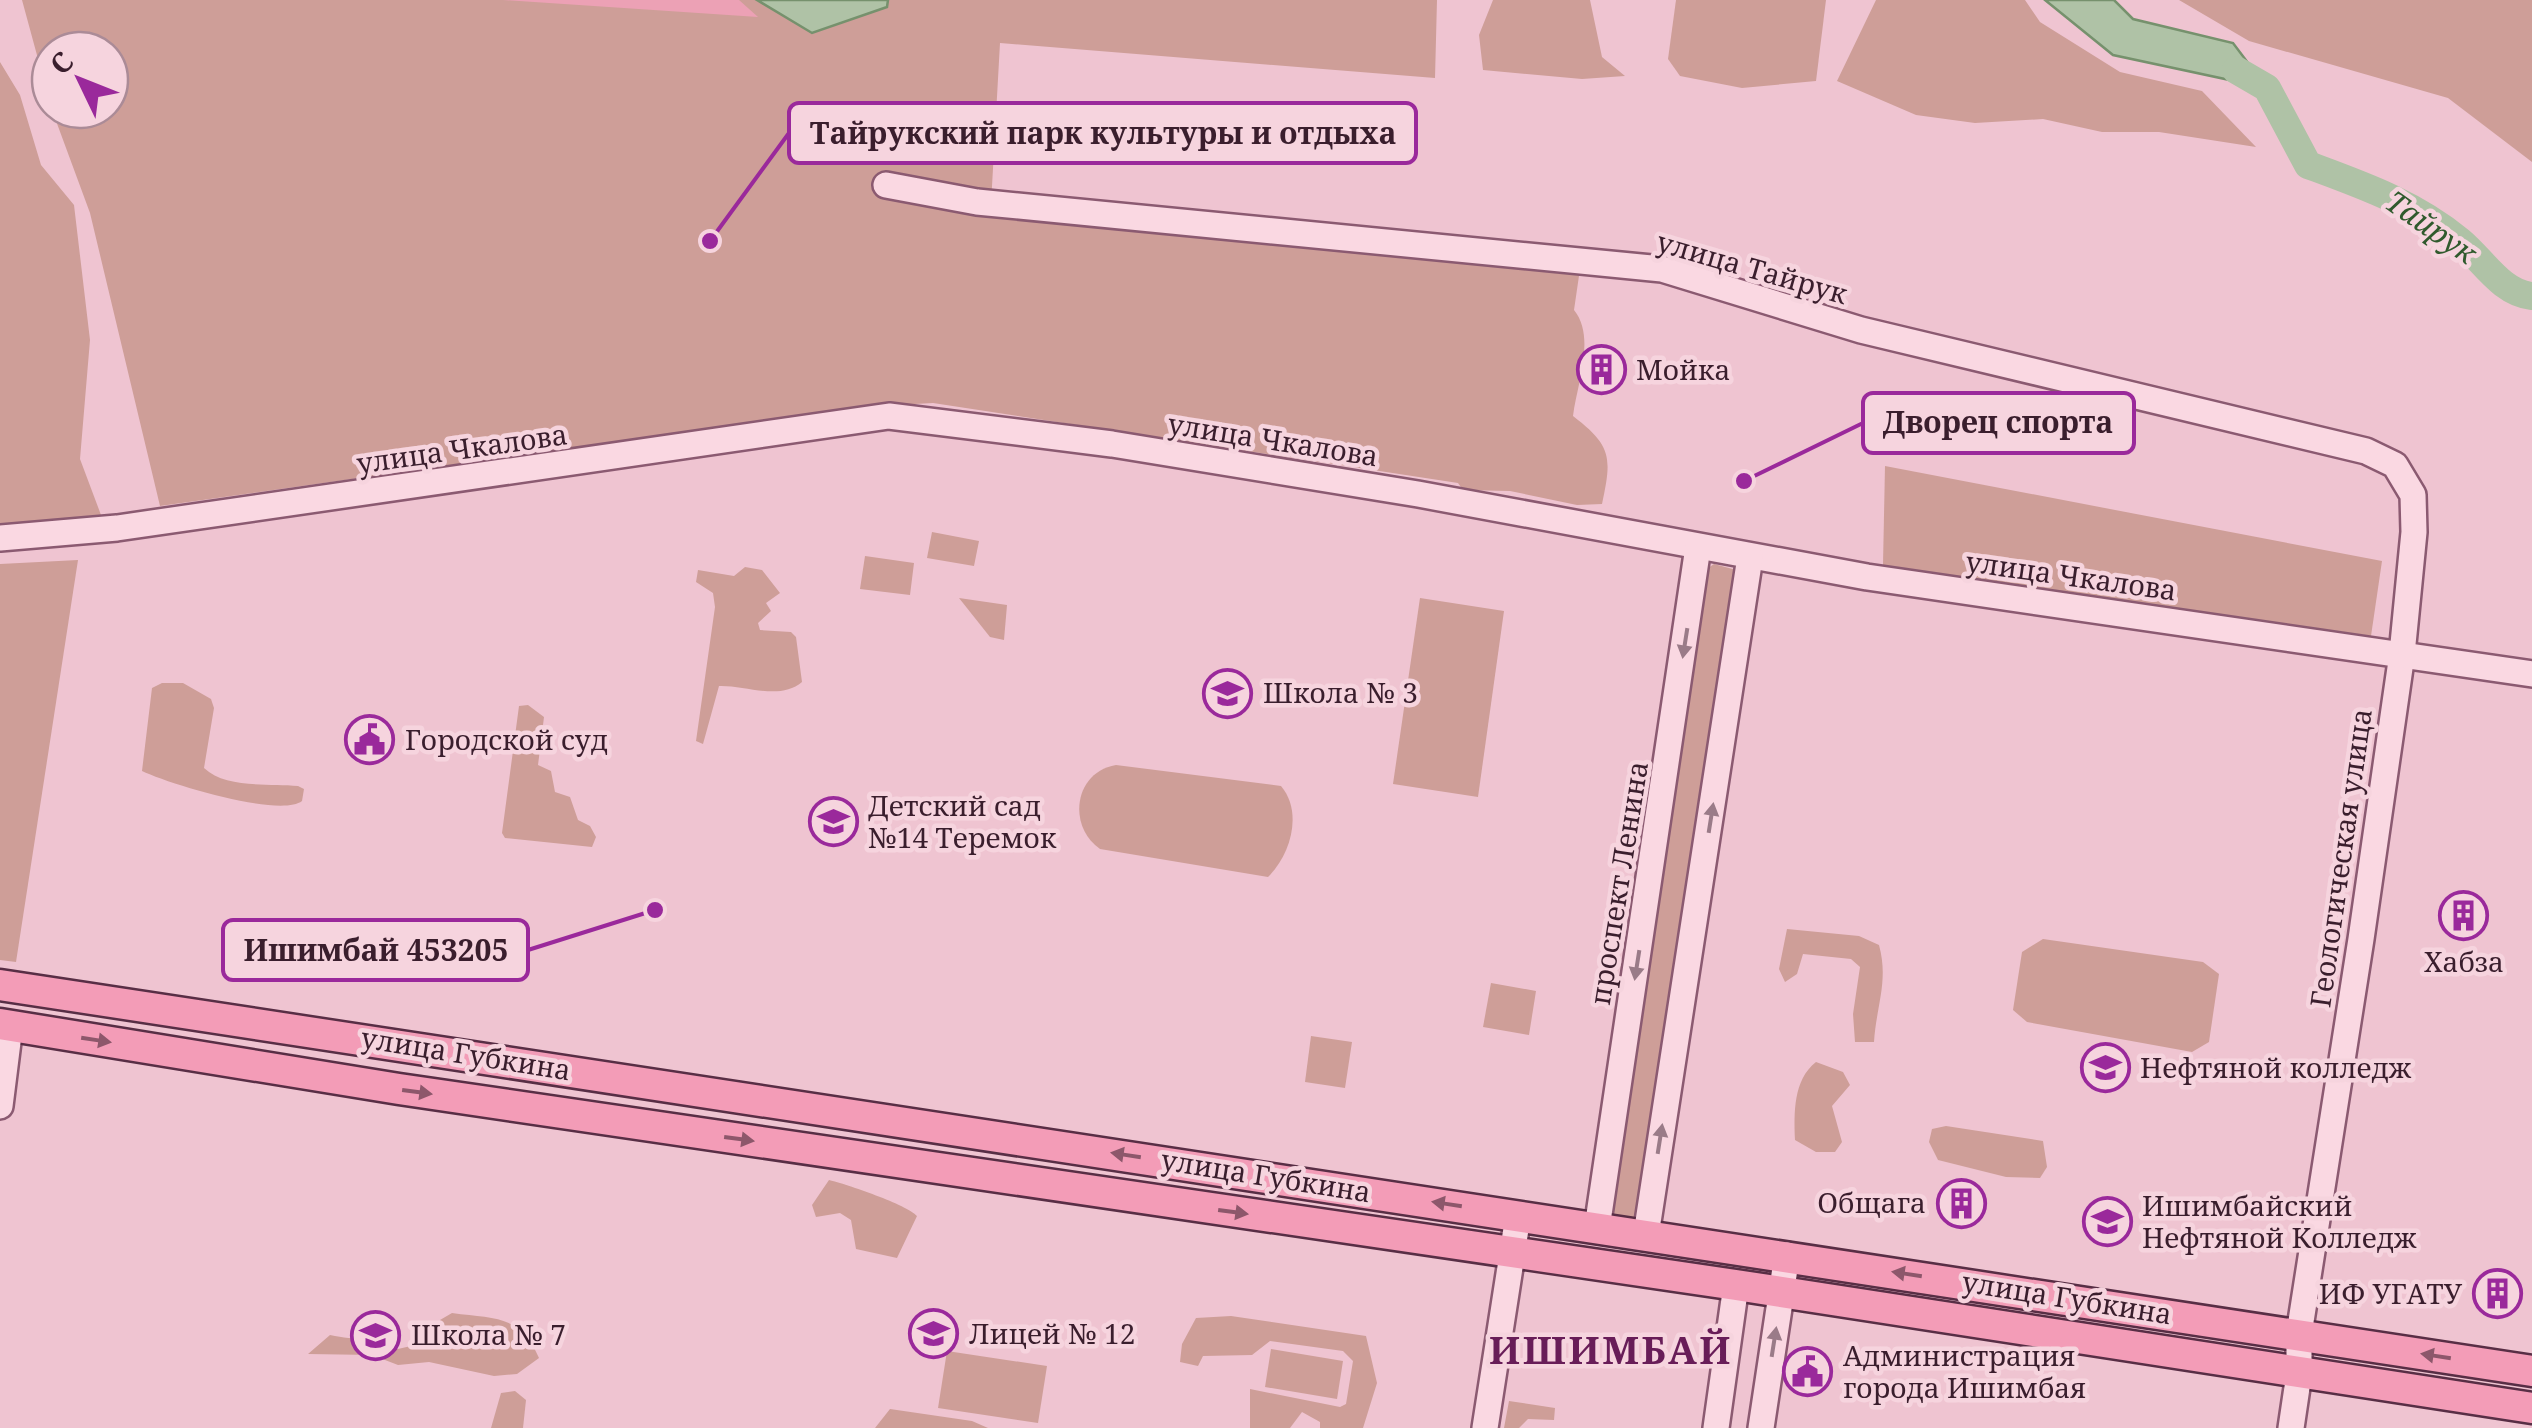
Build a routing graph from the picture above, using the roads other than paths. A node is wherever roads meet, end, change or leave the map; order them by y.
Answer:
1 (886, 185) dead end
2 (0, 538) edge
3 (1698, 547) junction
4 (1750, 557) junction
5 (2402, 654) junction
6 (2532, 674) edge
7 (0, 985) edge
8 (5, 1025) edge
9 (0, 1106) edge
10 (1518, 1216) junction
11 (1597, 1228) junction
12 (1646, 1235) junction
13 (1512, 1253) junction
14 (1787, 1256) junction
15 (1736, 1285) junction
16 (1782, 1293) junction
17 (2299, 1334) junction
18 (2532, 1371) edge
19 (2300, 1374) junction
20 (2532, 1408) edge
21 (1485, 1428) edge
22 (1716, 1428) edge
23 (1760, 1428) edge
24 (2291, 1428) edge

1 - 5 street, улица Тайрук
2 - 3 street, улица Чкалова
3 - 4 street, улица Чкалова
3 -> 11 street, проспект Ленина
4 - 5 street, улица Чкалова
12 -> 4 street
5 - 6 street, улица Чкалова
5 - 17 street, Геологическая улица
10 -> 7 main road, улица Губкина
8 - 9 street
8 -> 13 main road, улица Губкина
10 - 11 main road, улица Губкина
10 - 13 street
11 - 12 main road, улица Губкина
12 - 14 main road, улица Губкина
13 - 15 main road, улица Губкина
13 - 21 street
14 - 16 street
17 -> 14 main road, улица Губкина
15 - 16 main road, улица Губкина
15 - 22 street
16 - 19 main road, улица Губкина
23 -> 16 street
18 -> 17 main road, улица Губкина
17 - 19 street, Геологическая улица
19 - 20 main road, улица Губкина
19 - 24 street, Геологическая улица

